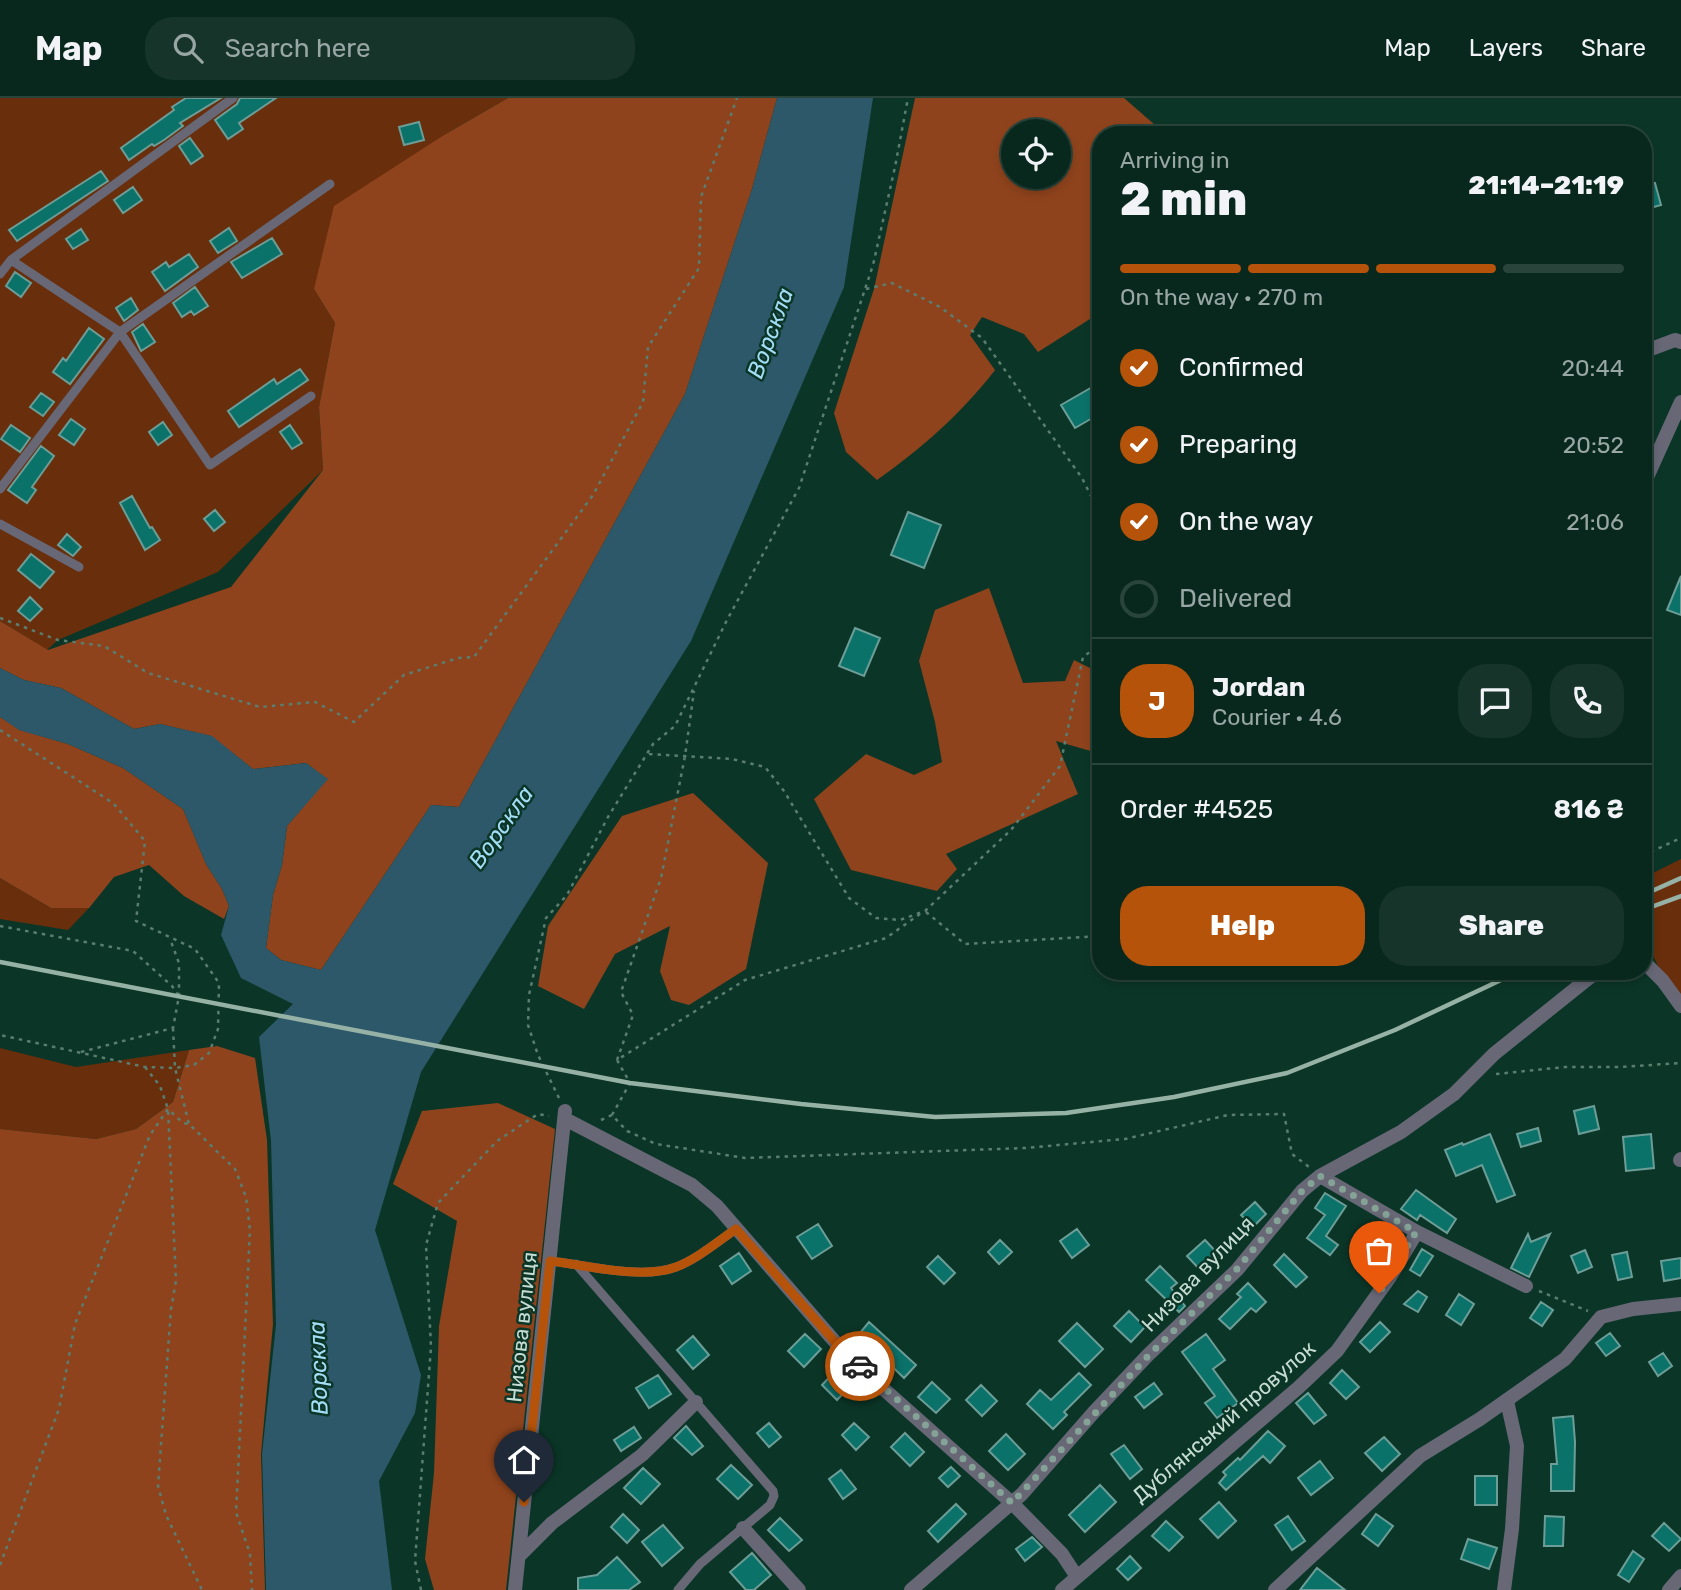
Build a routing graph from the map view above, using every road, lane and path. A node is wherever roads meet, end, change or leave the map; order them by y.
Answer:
1 (233, 98) edge
2 (737, 98) edge
3 (908, 98) edge
4 (330, 184) dead end
5 (11, 260) junction
6 (0, 274) edge
7 (866, 289) junction
8 (120, 332) junction
9 (1681, 342) edge
10 (1652, 349) edge
11 (311, 396) dead end
12 (1681, 402) edge
13 (1652, 466) edge
14 (0, 489) edge
15 (1092, 498) edge
16 (0, 524) edge
17 (79, 567) dead end
18 (0, 618) edge
19 (1092, 650) edge
20 (694, 686) junction
21 (0, 730) edge
22 (648, 754) junction
23 (685, 756) junction
24 (1681, 838) edge
25 (1652, 852) edge
26 (925, 911) junction
27 (0, 926) edge
28 (1092, 937) edge
29 (170, 939) junction
30 (1652, 970) edge
31 (1586, 980) edge
32 (180, 996) junction
33 (1681, 1006) edge
34 (173, 1028) junction
35 (0, 1035) edge
36 (78, 1053) junction
37 (617, 1060) junction
38 (1681, 1063) edge
39 (145, 1067) junction
40 (175, 1068) junction
41 (1472, 1076) junction
42 (168, 1109) junction
43 (565, 1115) junction
44 (612, 1115) junction
45 (597, 1121) dead end
46 (189, 1125) junction
47 (1320, 1176) junction
48 (736, 1229) junction
49 (1416, 1232) junction
50 (550, 1261) junction
51 (576, 1264) junction
52 (1526, 1286) joint
53 (1681, 1304) edge
54 (1601, 1317) junction
55 (1507, 1401) junction
56 (696, 1402) junction
57 (1012, 1503) junction
58 (743, 1528) junction
59 (519, 1556) junction
60 (0, 1565) edge
61 (1681, 1576) edge
62 (1077, 1577) junction
63 (202, 1590) edge
64 (252, 1590) edge
65 (421, 1590) edge
66 (515, 1590) edge
67 (678, 1590) edge
68 (800, 1590) edge
69 (911, 1590) edge
70 (1062, 1590) edge
71 (1275, 1590) edge
72 (1504, 1590) edge
73 (1669, 1590) edge

1 - 5 lane
2 - 18 path
3 - 7 path
4 - 8 lane
5 - 6 lane
5 - 8 lane
7 - 15 path
7 - 20 path
8 - 11 lane
8 - 14 lane
9 - 10 street
12 - 13 street
16 - 17 lane
19 - 26 path
20 - 22 path
20 - 23 path
21 - 29 path
22 - 23 path
22 - 43 path
23 - 26 path
23 - 37 path
24 - 25 path
26 - 28 path
26 - 37 path
27 - 32 path
29 - 32 path
29 - 40 path
30 - 33 street
31 - 41 street, Низова вулиця
32 - 34 path
34 - 36 path
34 - 40 path
35 - 36 path
36 - 39 path
37 - 44 path
38 - 41 path
39 - 40 path
39 - 42 path
40 - 46 path
41 - 47 street, Низова вулиця
42 - 46 path
42 - 60 path
42 - 63 path
43 - 48 street
43 - 50 street, Низова вулиця
43 - 65 path
44 - 45 path
44 - 47 path
46 - 64 path
47 - 49 street
47 - 57 street, Низова вулиця
48 - 51 lane
48 - 57 street
49 - 52 street
49 - 62 street, Дублянський провулок
50 - 51 lane
50 - 59 street, Низова вулиця
51 - 56 lane
52 - 54 path
53 - 54 street
54 - 55 street
55 - 71 street
55 - 72 street
56 - 58 lane
56 - 59 street
57 - 62 street
57 - 69 street, Низова вулиця
58 - 67 lane
58 - 68 street
59 - 66 street, Низова вулиця
61 - 73 street
62 - 70 street, Дублянський провулок

